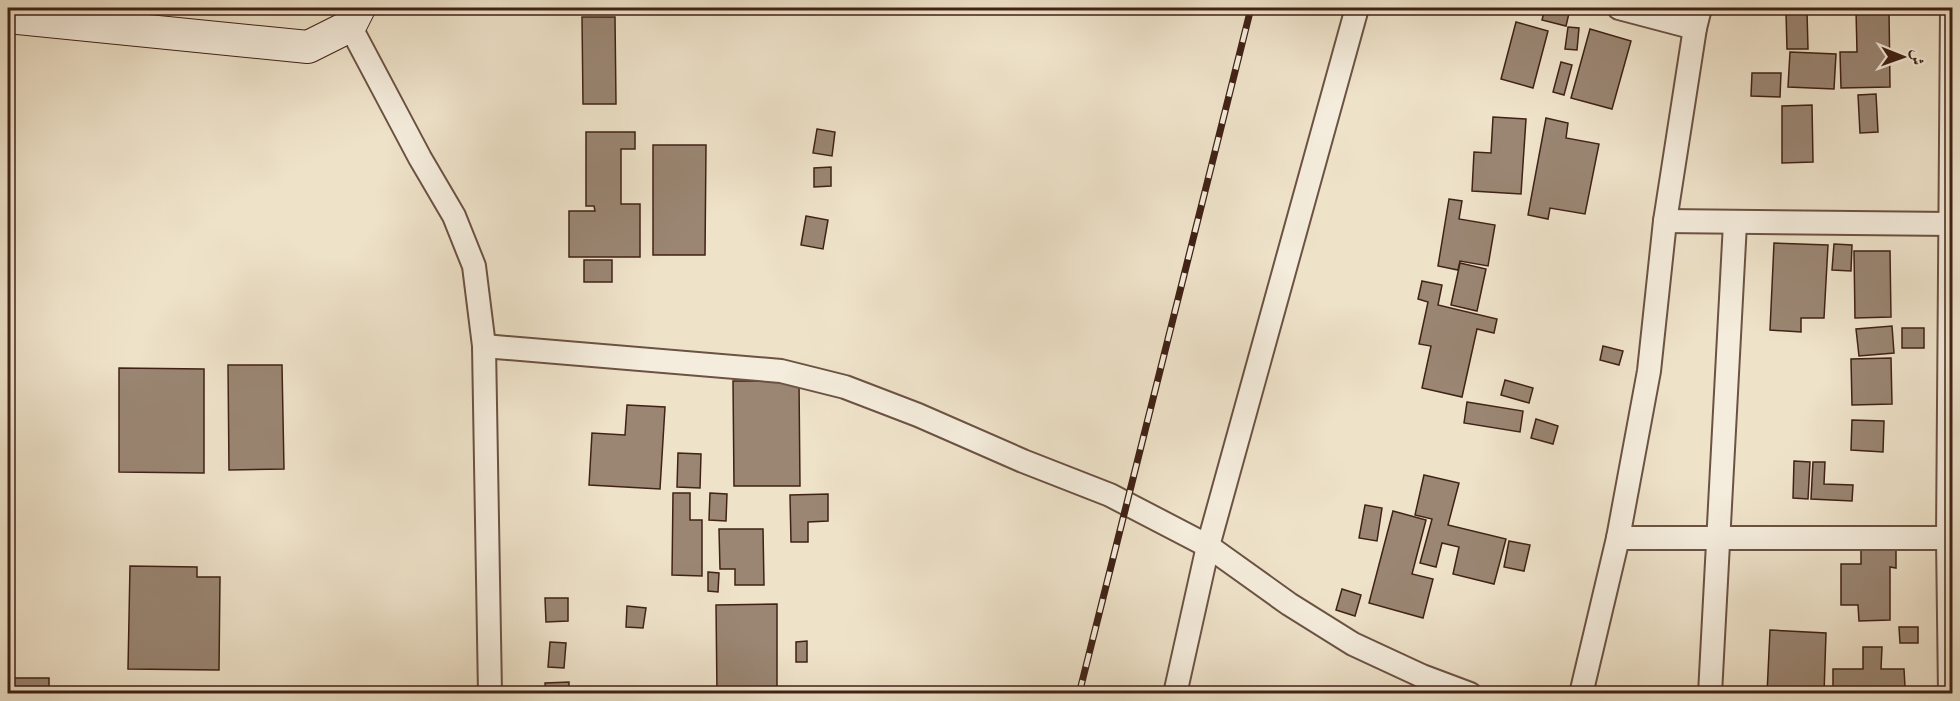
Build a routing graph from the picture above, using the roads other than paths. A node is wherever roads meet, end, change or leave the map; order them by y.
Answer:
1 (1357, 8) edge
2 (1619, 8) edge
3 (1952, 8) edge
4 (8, 17) edge
5 (354, 17) edge
6 (1698, 18) edge
7 (1665, 220) junction
8 (1735, 223) junction
9 (1952, 224) edge
10 (484, 346) junction
11 (1718, 537) junction
12 (1618, 538) junction
13 (1951, 538) edge
14 (1208, 546) junction
15 (490, 693) edge
16 (1175, 693) edge
17 (1470, 693) edge
18 (1581, 693) edge
19 (1710, 693) edge
20 (1950, 693) edge

1 - 14 street
2 - 6 street
3 - 9 street
4 - 5 street
5 - 10 street
6 - 7 street
7 - 8 street
7 - 12 street
8 - 9 street
8 - 11 street
9 - 13 street
10 - 14 street
10 - 15 street
11 - 12 street
11 - 13 street
11 - 19 street
12 - 18 street
13 - 20 street
14 - 16 street
14 - 17 street

